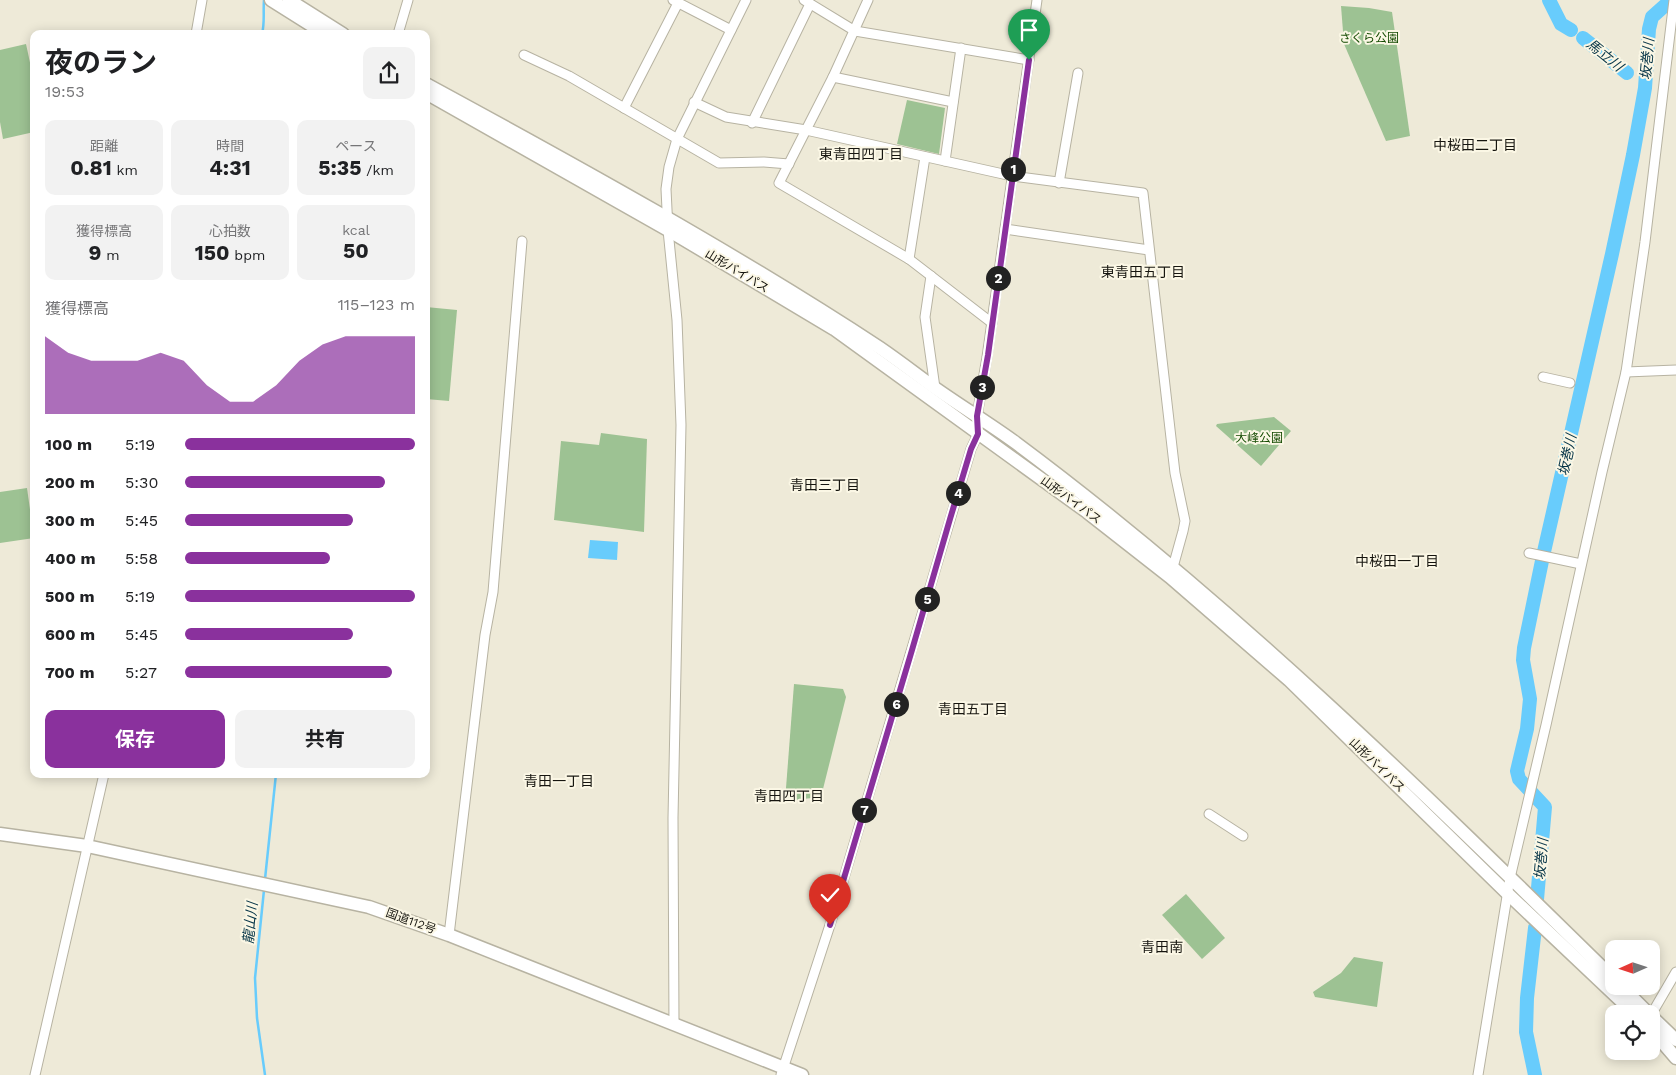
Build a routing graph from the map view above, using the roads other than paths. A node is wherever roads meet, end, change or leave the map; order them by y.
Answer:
1 (202, 0) edge
2 (289, 0) edge
3 (408, 0) edge
4 (746, 0) edge
5 (868, 0) edge
6 (1037, 0) edge
7 (1674, 0) edge
8 (272, 1) edge
9 (675, 1) edge
10 (807, 2) edge
11 (197, 30) edge
12 (318, 30) edge
13 (338, 30) edge
14 (399, 30) edge
15 (731, 30) junction
16 (855, 31) junction
17 (961, 48) junction
18 (524, 55) dead end
19 (1029, 60) junction
20 (1078, 73) dead end
21 (833, 78) junction
22 (430, 86) edge
23 (430, 95) edge
24 (694, 102) junction
25 (953, 102) junction
26 (624, 108) junction
27 (752, 122) junction
28 (806, 130) junction
29 (677, 139) junction
30 (924, 157) junction
31 (945, 161) junction
32 (790, 164) junction
33 (1012, 176) junction
34 (1059, 183) junction
35 (668, 225) junction
36 (1005, 229) junction
37 (522, 241) dead end
38 (1149, 250) junction
39 (909, 259) junction
40 (931, 276) junction
41 (992, 323) junction
42 (1676, 370) edge
43 (1626, 372) junction
44 (1543, 377) dead end
45 (1570, 383) dead end
46 (935, 388) junction
47 (977, 416) junction
48 (978, 434) junction
49 (1529, 553) dead end
50 (1581, 564) junction
51 (1173, 567) junction
52 (103, 778) edge
53 (1209, 814) dead end
54 (0, 834) edge
55 (1243, 836) dead end
56 (87, 846) junction
57 (1510, 878) junction
58 (1507, 893) junction
59 (449, 935) junction
60 (1605, 970) edge
61 (1676, 972) edge
62 (1630, 995) edge
63 (1625, 1005) edge
64 (1640, 1005) edge
65 (1656, 1005) edge
66 (1660, 1025) edge
67 (674, 1026) junction
68 (1673, 1037) edge
69 (1660, 1038) edge
70 (1660, 1039) edge
71 (1676, 1053) edge
72 (1676, 1058) edge
73 (782, 1072) edge
74 (35, 1075) edge
75 (802, 1075) edge
76 (1478, 1075) edge

1 - 11 street
2 - 13 highway
3 - 14 street
4 - 15 street
5 - 16 street
6 - 19 street
7 - 43 street
8 - 12 highway
9 - 15 street
9 - 26 street
10 - 16 street
10 - 27 street
15 - 24 street
16 - 17 street
16 - 21 street
17 - 19 street
17 - 25 street
18 - 26 street
19 - 33 street
20 - 34 street
21 - 25 street
21 - 28 street
22 - 35 highway, 山形バイパス
23 - 35 highway, 山形バイパス
24 - 27 street
24 - 29 street
25 - 31 street
26 - 29 street
27 - 28 street
28 - 30 street
28 - 32 street
29 - 32 street
29 - 35 street
30 - 31 street
30 - 39 street
31 - 33 street
32 - 39 street
33 - 34 street
33 - 36 street
34 - 38 street
35 - 46 highway, 山形バイパス
35 - 48 highway, 山形バイパス
35 - 67 street
36 - 38 street
36 - 41 street
37 - 59 street
38 - 51 street
39 - 40 street
40 - 41 street
40 - 46 street
41 - 47 street
42 - 43 street
43 - 50 street
44 - 45 street
46 - 47 highway, 山形バイパス
47 - 48 street
47 - 51 highway, 山形バイパス
48 - 58 highway, 山形バイパス
48 - 73 street
49 - 50 street
50 - 57 street
51 - 57 highway, 山形バイパス
52 - 56 street
53 - 55 street
54 - 56 highway, 国道112号
56 - 59 highway, 国道112号
56 - 74 street
57 - 58 street
57 - 60 highway, 山形バイパス
58 - 63 highway, 山形バイパス
58 - 76 street
59 - 67 highway, 国道112号
61 - 65 street
62 - 64 highway
66 - 68 highway
67 - 73 highway, 国道112号
69 - 71 highway
70 - 72 highway
73 - 75 highway, 国道112号

